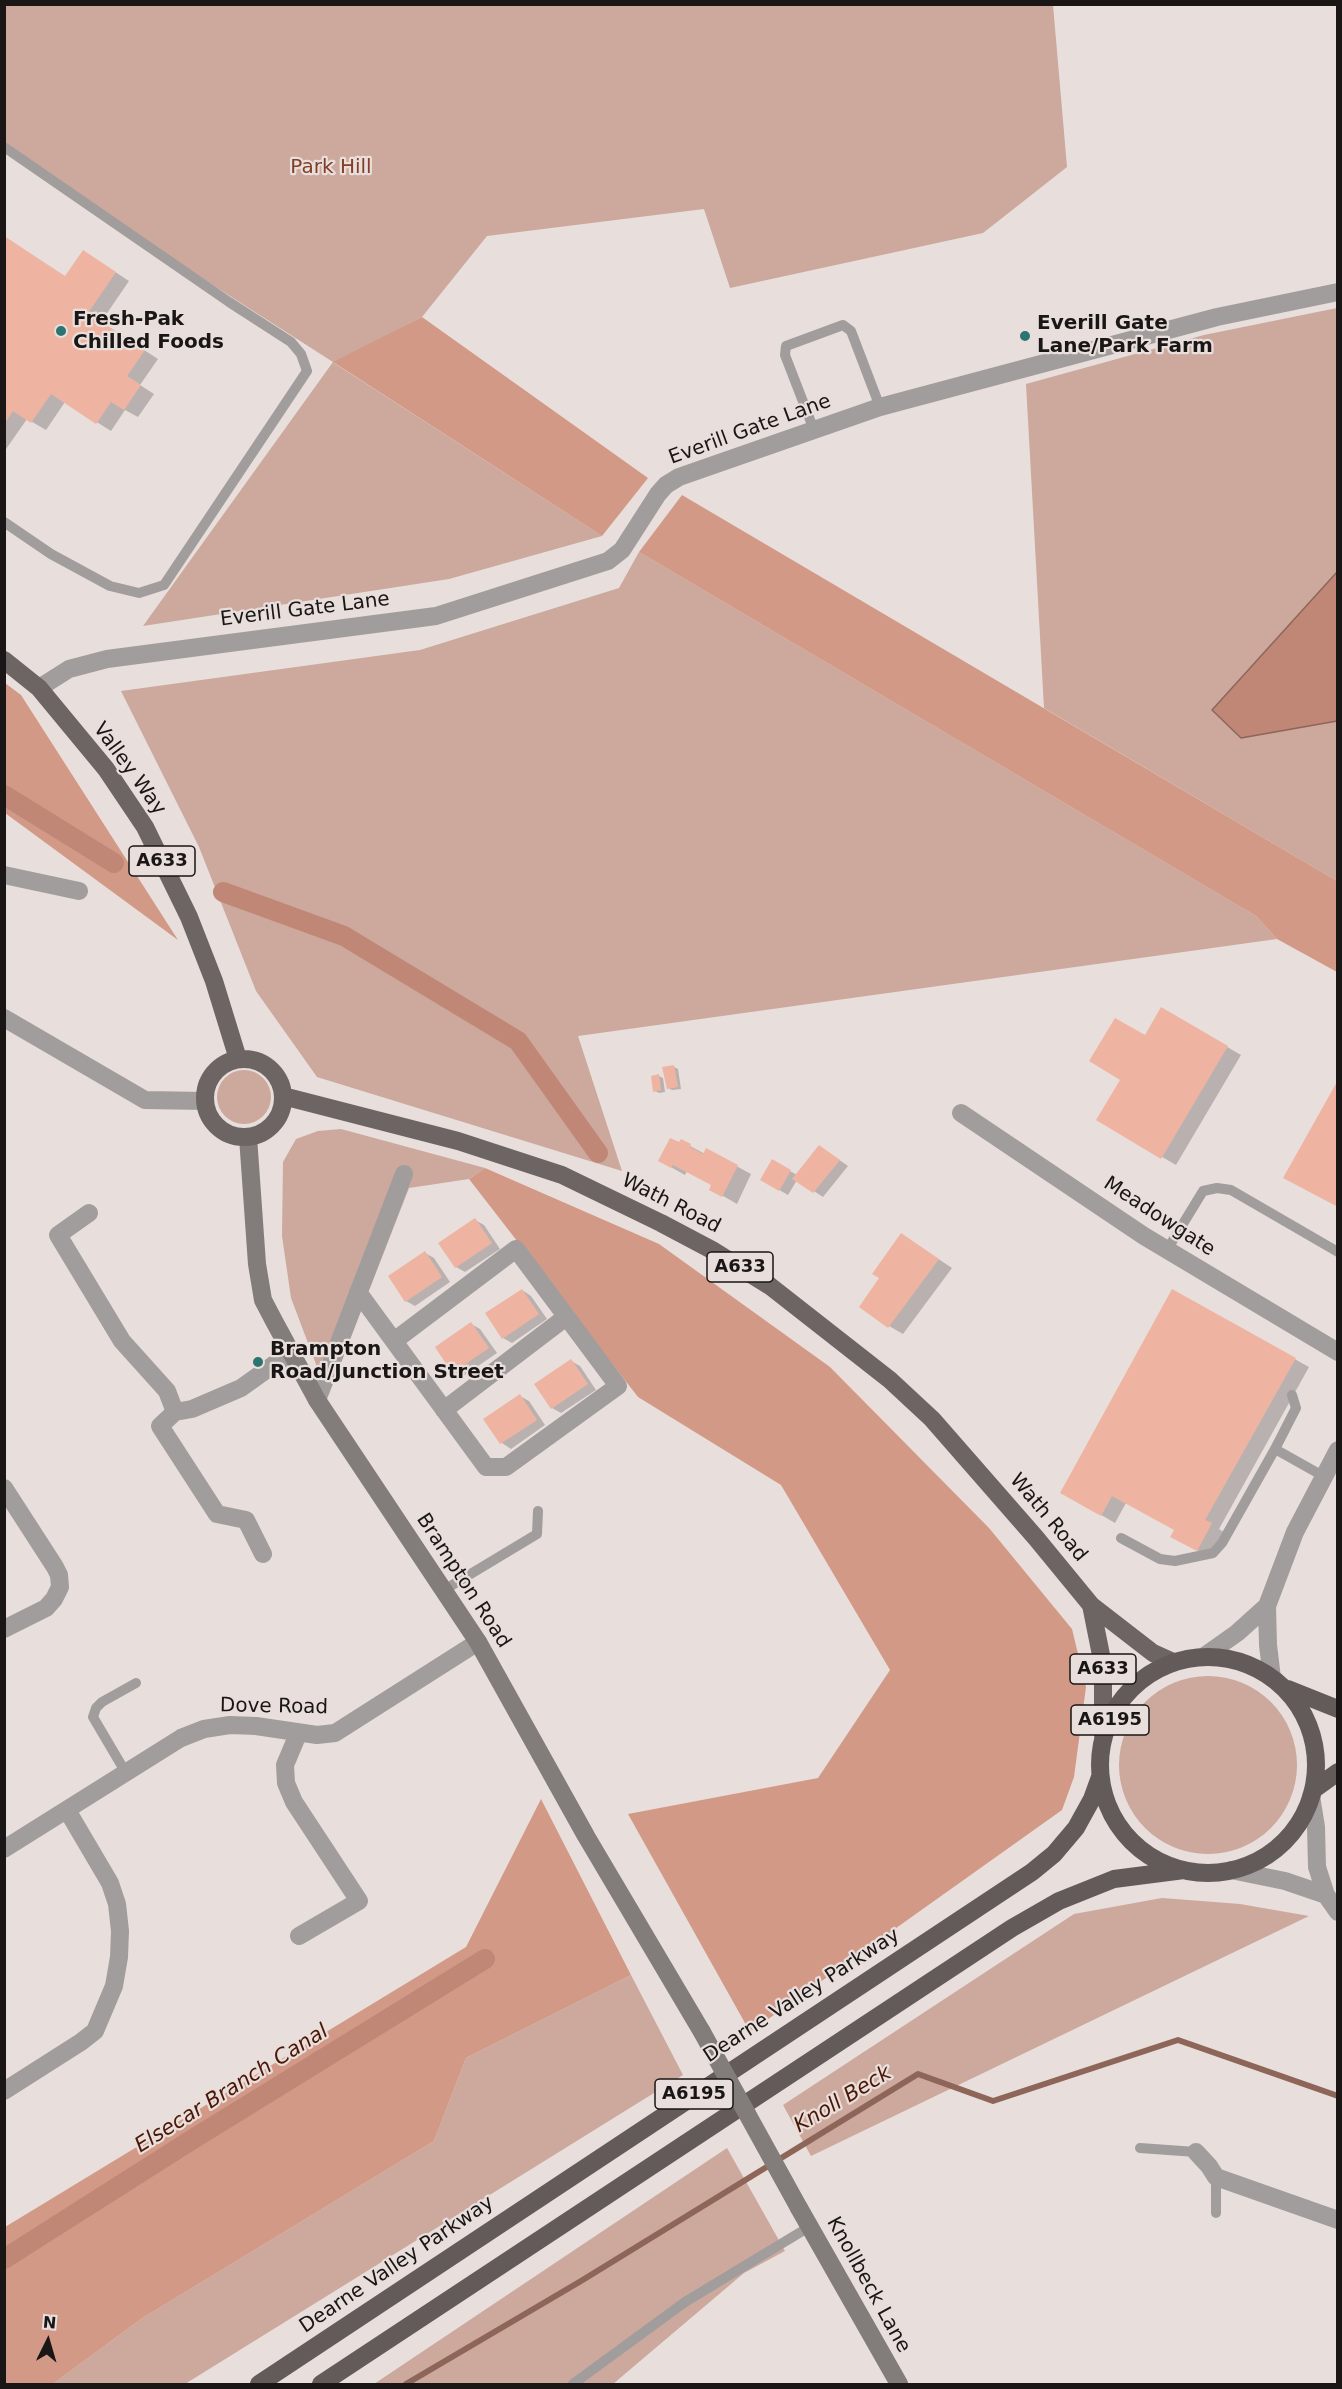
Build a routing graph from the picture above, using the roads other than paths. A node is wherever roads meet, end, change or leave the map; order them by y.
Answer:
1 (4, 147) edge
2 (1338, 292) edge
3 (880, 407) junction
4 (814, 430) junction
5 (4, 522) edge
6 (4, 660) edge
7 (39, 688) junction
8 (4, 875) edge
9 (79, 891) dead end
10 (4, 1018) edge
11 (238, 1059) junction
12 (283, 1096) junction
13 (205, 1101) junction
14 (961, 1113) dead end
15 (248, 1137) junction
16 (394, 1182) dead end
17 (88, 1213) dead end
18 (1167, 1250) junction
19 (1338, 1252) edge
20 (358, 1292) junction
21 (566, 1317) junction
22 (394, 1341) junction
23 (1338, 1352) edge
24 (290, 1353) junction
25 (1292, 1395) dead end
26 (317, 1400) junction
27 (444, 1410) junction
28 (175, 1412) junction
29 (1275, 1449) junction
30 (1338, 1450) edge
31 (1323, 1476) junction
32 (4, 1488) edge
33 (538, 1511) dead end
34 (1120, 1538) dead end
35 (263, 1554) dead end
36 (444, 1590) junction
37 (1091, 1605) junction
38 (1267, 1606) junction
39 (4, 1629) edge
40 (478, 1642) junction
41 (1203, 1657) junction
42 (1173, 1662) junction
43 (1278, 1682) junction
44 (136, 1683) dead end
45 (1338, 1709) edge
46 (298, 1734) junction
47 (1103, 1735) junction
48 (1338, 1772) edge
49 (126, 1773) junction
50 (1100, 1777) junction
51 (1312, 1793) junction
52 (67, 1810) junction
53 (4, 1849) edge
54 (1184, 1870) junction
55 (1231, 1870) junction
56 (1326, 1895) junction
57 (1338, 1912) edge
58 (299, 1936) dead end
59 (702, 2032) joint
60 (4, 2091) edge
61 (1140, 2148) dead end
62 (1196, 2152) joint
63 (1216, 2177) junction
64 (1216, 2213) dead end
65 (1338, 2220) edge
66 (809, 2227) junction
67 (259, 2385) edge
68 (321, 2385) edge
69 (573, 2385) edge
70 (898, 2385) edge

1 - 5 lane
2 - 3 street, Everill Gate Lane
3 - 4 street, Everill Gate Lane
3 - 4 lane
4 - 7 street, Everill Gate Lane
6 - 7 main road, Valley Way / A633
7 - 11 main road, Valley Way / A633
8 - 9 street
10 - 13 street
11 - 12 main road
11 - 13 main road
12 - 15 main road
12 - 37 main road, Wath Road / A633
13 - 15 main road
14 - 18 street, Meadowgate
15 - 24 main road, Brampton Road
16 - 20 street
17 - 28 street
18 - 19 lane
18 - 23 street, Meadowgate
20 - 22 street
20 - 26 street
21 - 22 street
21 - 27 street
21 - 27 street
22 - 27 street
24 - 26 main road, Brampton Road
24 - 28 street
25 - 29 lane
26 - 36 main road, Brampton Road
28 - 35 street
29 - 31 lane
29 - 34 lane
30 - 31 street
31 - 38 street
32 - 39 street
33 - 36 lane
36 - 40 main road, Brampton Road
37 - 42 main road, Wath Road / A633
37 - 47 main road, Wath Road / A633
38 - 41 street
38 - 43 street
40 - 46 street, Dove Road
40 - 59 main road, Brampton Road
41 - 42 highway, A6195
41 - 43 highway, A6195
42 - 47 highway, A6195
43 - 45 highway, A6195
43 - 51 highway, A6195
44 - 49 lane
46 - 49 street, Dove Road
46 - 58 street
47 - 50 highway, A6195
48 - 51 highway
49 - 52 street, Dove Road
50 - 54 highway, A6195
50 - 67 highway, Dearne Valley Parkway / A6195
51 - 55 highway, A6195
51 - 56 street
52 - 53 street, Dove Road
52 - 60 street
54 - 55 highway, A6195
54 - 68 highway, A6195
55 - 56 street
56 - 57 street
59 - 66 main road, Knollbeck Lane, bridge
61 - 62 lane
62 - 63 street
63 - 64 lane
63 - 65 street
66 - 69 lane
66 - 70 main road, Knollbeck Lane

